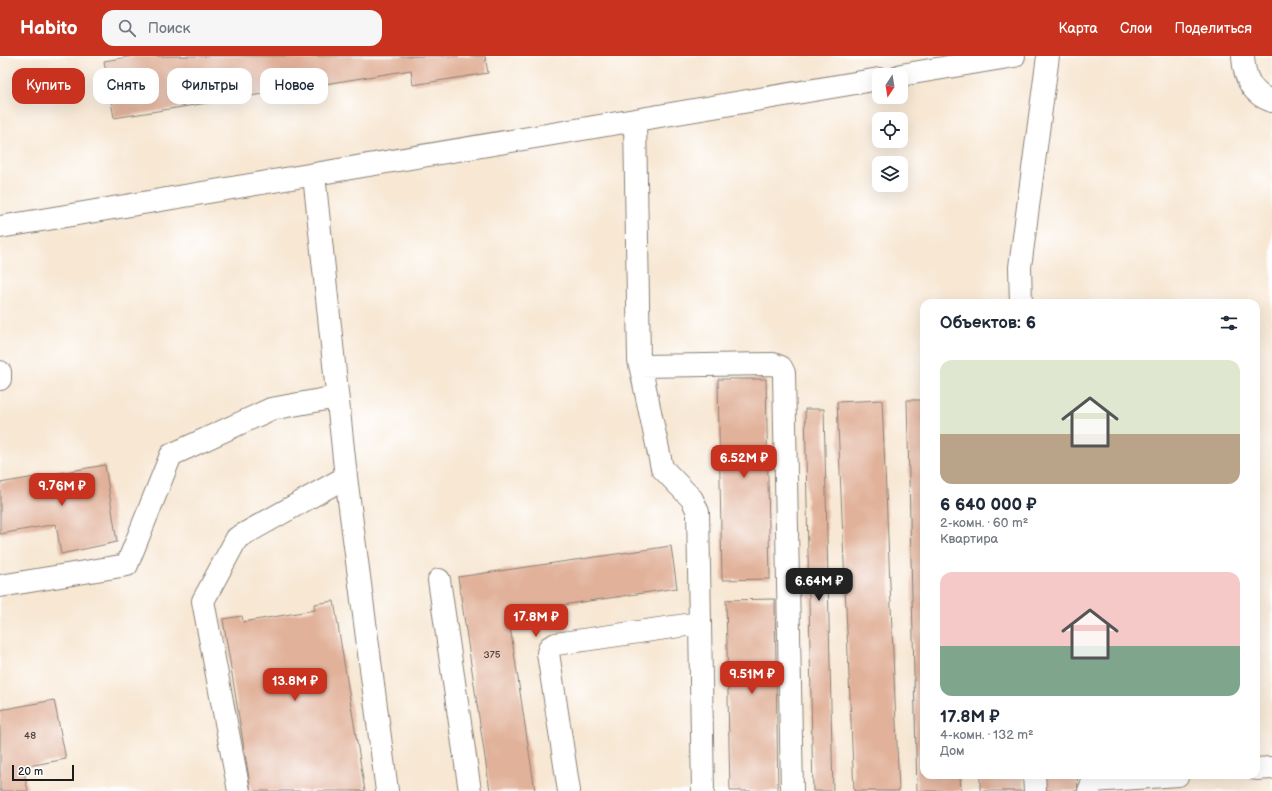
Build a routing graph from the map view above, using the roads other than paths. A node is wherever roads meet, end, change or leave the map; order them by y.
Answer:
1 (1014, 56) edge
2 (1048, 56) edge
3 (1243, 56) edge
4 (908, 74) edge
5 (872, 80) edge
6 (1272, 101) edge
7 (634, 121) junction
8 (314, 175) junction
9 (0, 227) edge
10 (1021, 299) edge
11 (641, 366) junction
12 (0, 372) edge
13 (0, 379) edge
14 (337, 397) junction
15 (346, 477) junction
16 (438, 580) dead end
17 (0, 586) edge
18 (700, 623) junction
19 (1272, 768) edge
20 (1260, 769) edge
21 (1034, 779) edge
22 (1121, 779) edge
23 (239, 791) edge
24 (387, 791) edge
25 (470, 791) edge
26 (569, 791) edge
27 (703, 791) edge
28 (792, 791) edge
29 (1035, 791) edge
30 (1089, 791) edge

1 - 4 street
2 - 10 street
3 - 6 street
5 - 7 street
7 - 8 street
7 - 11 street
8 - 9 street
8 - 14 street
11 - 18 street
11 - 28 street
12 - 13 street
14 - 15 street
14 - 17 street
15 - 23 street
15 - 24 street
16 - 25 street
18 - 26 street
18 - 27 street
19 - 20 street
21 - 29 street
22 - 30 street

